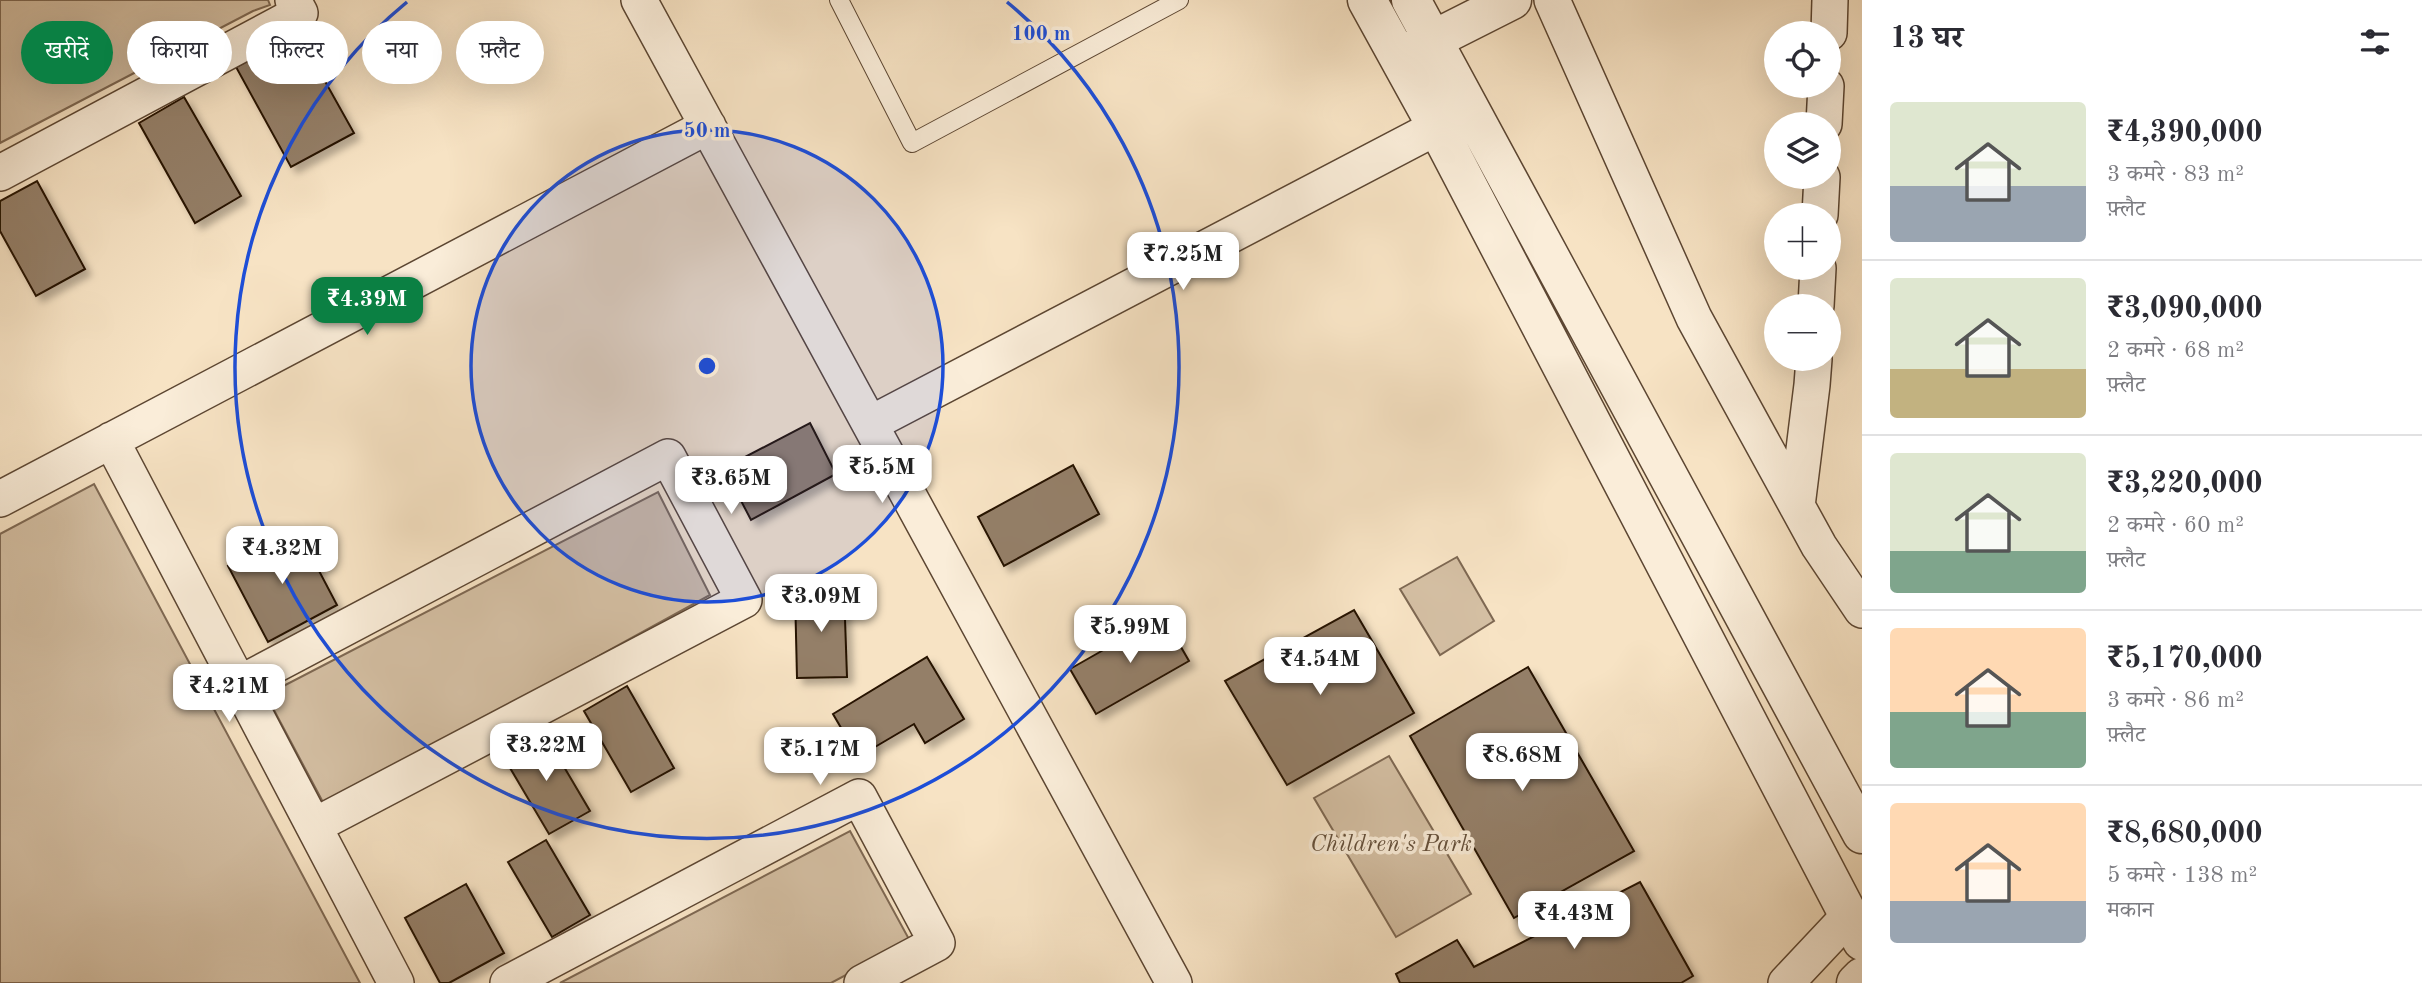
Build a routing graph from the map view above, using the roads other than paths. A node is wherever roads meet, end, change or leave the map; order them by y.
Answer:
1 (293, 0) edge
2 (639, 0) edge
3 (1179, 0) edge
4 (1367, 0) edge
5 (1411, 0) edge
6 (1512, 0) edge
7 (1552, 0) edge
8 (1830, 0) edge
9 (845, 2) edge
10 (1829, 21) edge
11 (1433, 40) junction
12 (1399, 57) junction
13 (1471, 110) junction
14 (708, 126) junction
15 (1437, 127) junction
16 (0, 173) edge
17 (1813, 371) edge
18 (870, 424) junction
19 (111, 440) junction
20 (0, 499) edge
21 (1797, 506) junction
22 (1862, 610) edge
23 (239, 684) junction
24 (314, 826) junction
25 (1862, 834) edge
26 (1855, 929) edge
27 (1862, 977) edge
28 (396, 983) edge
29 (508, 983) edge
30 (862, 983) edge
31 (1174, 983) edge
32 (1786, 983) edge
33 (1856, 983) edge

1 - 16 street
2 - 14 street
3 - 9 lane
4 - 12 street
5 - 11 street
6 - 11 street
7 - 21 street
8 - 10 street
11 - 12 street
11 - 13 street
12 - 15 street
13 - 15 street
13 - 25 street
14 - 18 street
14 - 19 street
15 - 18 street
15 - 26 street
17 - 21 street
18 - 31 street
19 - 20 street
19 - 23 street
21 - 22 street
23 - 24 street
23 - 24 street
24 - 28 street
26 - 32 street
27 - 33 street
29 - 30 street

